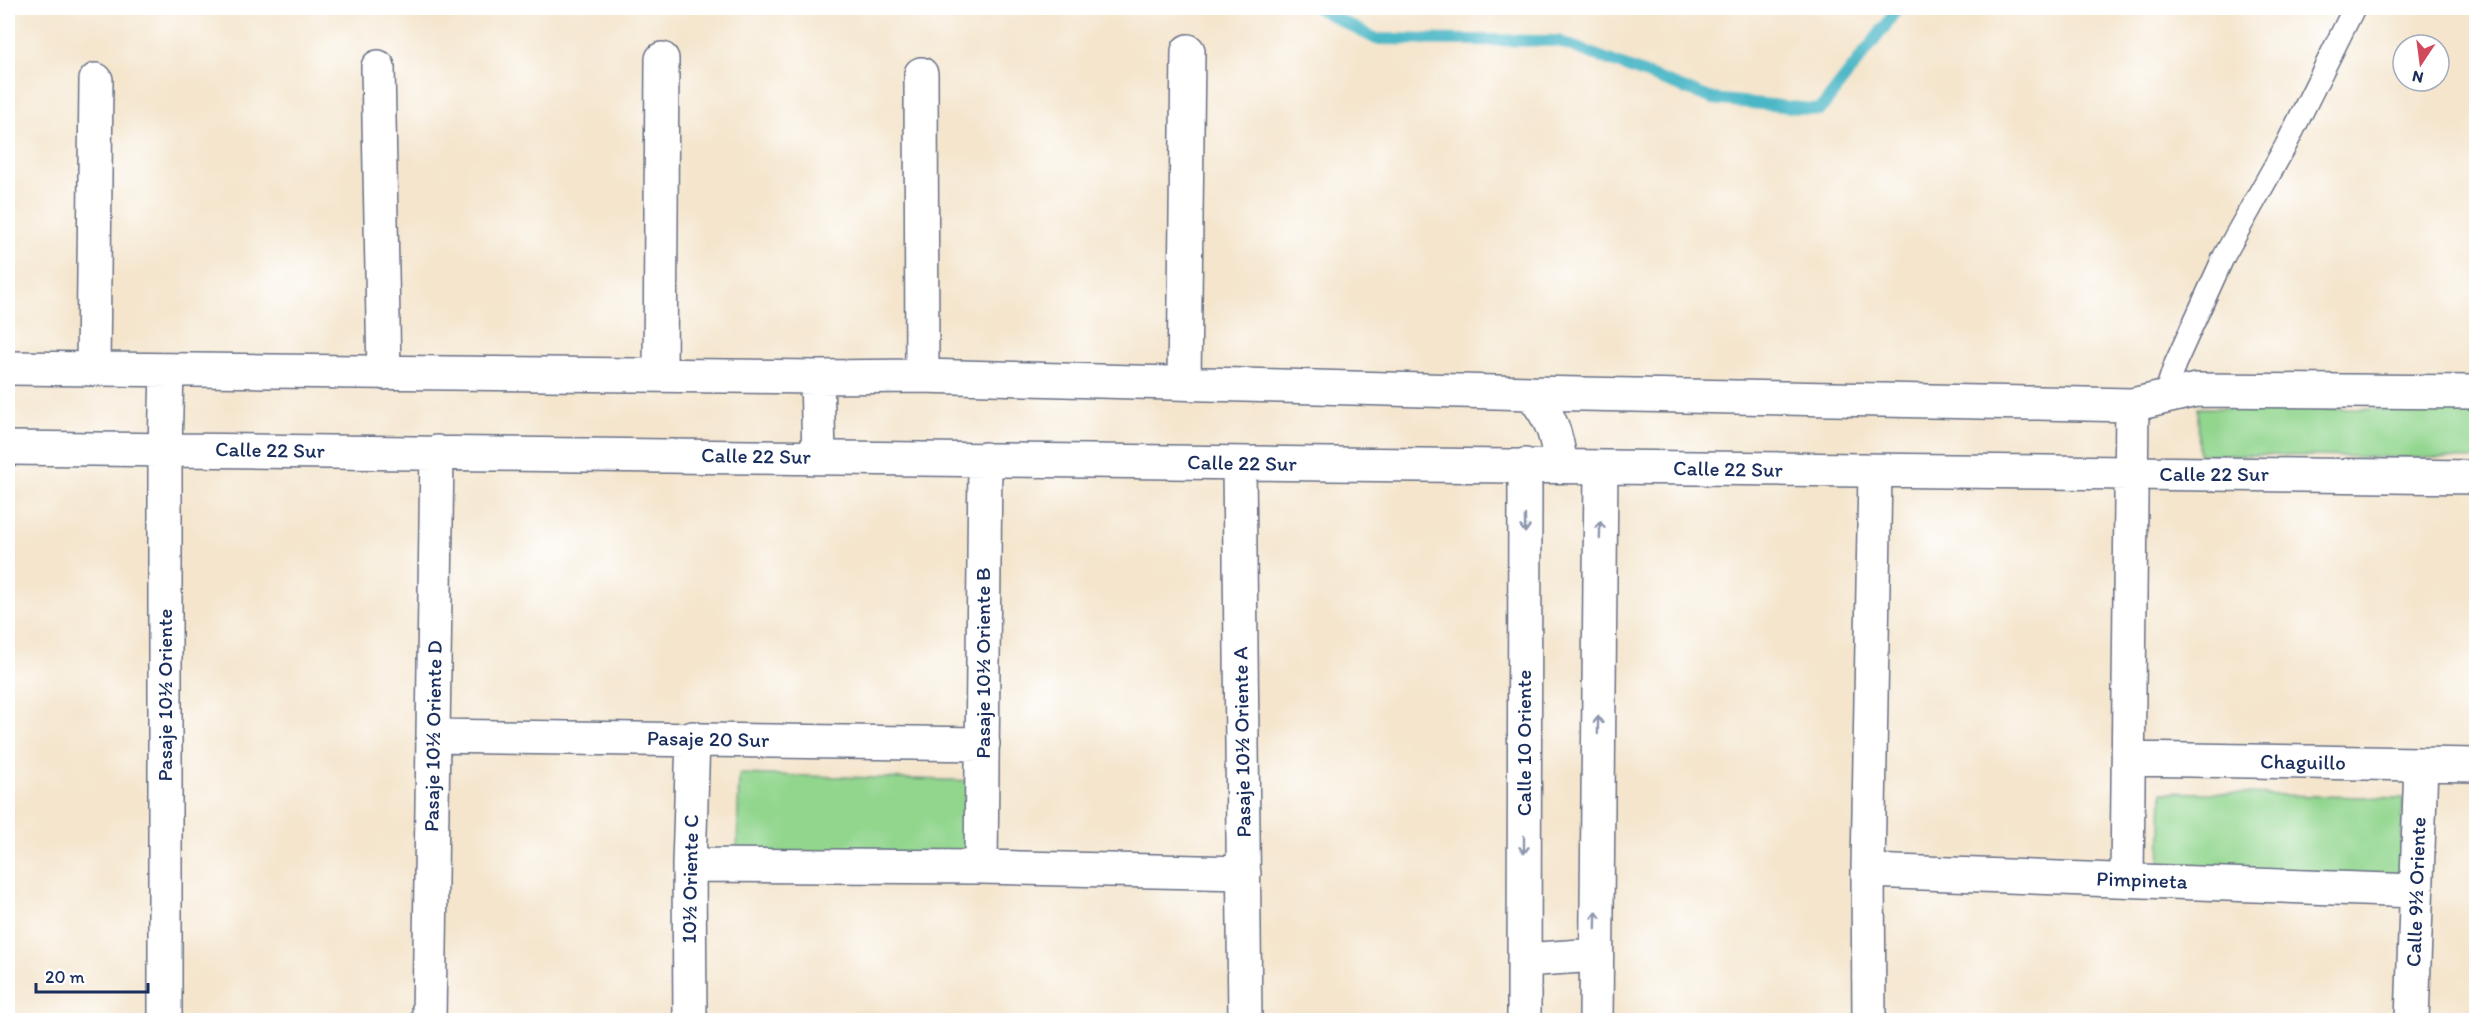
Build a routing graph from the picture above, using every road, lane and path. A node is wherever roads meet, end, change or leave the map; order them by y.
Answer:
1 (2354, 8) edge
2 (1188, 51) dead end
3 (662, 59) dead end
4 (378, 67) dead end
5 (921, 74) dead end
6 (96, 80) dead end
7 (8, 368) edge
8 (93, 369) junction
9 (167, 370) junction
10 (384, 373) junction
11 (660, 375) junction
12 (921, 376) junction
13 (817, 377) junction
14 (1184, 382) junction
15 (2476, 392) edge
16 (1531, 393) junction
17 (2164, 397) junction
18 (2132, 405) junction
19 (8, 448) edge
20 (165, 449) junction
21 (437, 452) junction
22 (819, 457) junction
23 (985, 459) junction
24 (1239, 464) junction
25 (1525, 465) junction
26 (1561, 466) junction
27 (1601, 466) junction
28 (1875, 471) junction
29 (2131, 474) junction
30 (2476, 477) edge
31 (433, 736) junction
32 (693, 738) junction
33 (983, 744) junction
34 (2129, 759) junction
35 (2421, 764) junction
36 (2476, 765) edge
37 (689, 865) junction
38 (981, 867) junction
39 (1868, 871) junction
40 (1244, 873) junction
41 (2127, 880) junction
42 (2416, 891) junction
43 (1596, 955) junction
44 (1524, 960) junction
45 (165, 1020) edge
46 (429, 1020) edge
47 (690, 1020) edge
48 (1245, 1020) edge
49 (1524, 1020) edge
50 (1596, 1020) edge
51 (1869, 1020) edge
52 (2412, 1020) edge

1 - 17 lane
2 - 14 street
3 - 11 street
4 - 10 street
5 - 12 street
6 - 8 street
7 - 8 street
8 - 9 street
9 - 10 street
9 - 20 street, Pasaje 10½ Oriente
10 - 11 street
11 - 13 street
12 - 13 street
12 - 14 street
13 - 22 street
14 - 16 street
15 - 17 street
16 - 18 street
16 - 26 street
17 - 18 street
18 - 29 street
19 - 20 street, Calle 22 Sur
20 - 21 street, Calle 22 Sur
20 - 45 street, Pasaje 10½ Oriente
21 - 22 street, Calle 22 Sur
21 - 31 street, Pasaje 10½ Oriente D
22 - 23 street, Calle 22 Sur
23 - 24 street, Calle 22 Sur
23 - 33 street, Pasaje 10½ Oriente B
24 - 25 street, Calle 22 Sur
24 - 40 street, Pasaje 10½ Oriente A
25 - 26 street, Calle 22 Sur
25 -> 44 street, Calle 10 Oriente
26 - 27 street, Calle 22 Sur
27 - 28 street, Calle 22 Sur
43 -> 27 street
28 - 29 street, Calle 22 Sur
28 - 39 street
29 - 30 street, Calle 22 Sur
29 - 34 street
31 - 32 street, Pasaje 20 Sur
31 - 46 street, Pasaje 10½ Oriente D
32 - 33 street, Pasaje 20 Sur
32 - 37 street, 10½ Oriente C
33 - 38 street, Pasaje 10½ Oriente B
34 - 35 street, Chaguillo
34 - 41 street
35 - 36 street, Chaguillo
35 - 42 street, Calle 9½ Oriente
37 - 38 street
37 - 47 street, 10½ Oriente C
38 - 40 street
39 - 41 street, Pimpineta
39 - 51 street
40 - 48 street, Pasaje 10½ Oriente A
41 - 42 street, Pimpineta
42 - 52 street, Calle 9½ Oriente
43 - 44 street
43 - 50 street
44 - 49 street, Calle 10 Oriente

